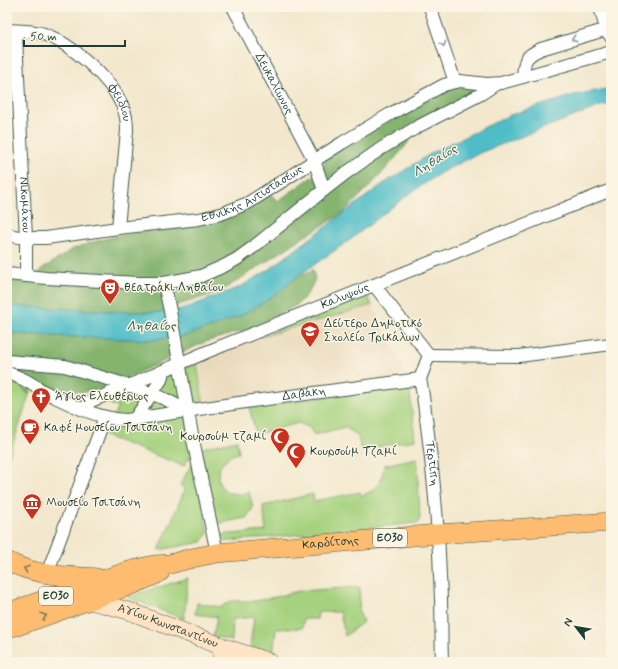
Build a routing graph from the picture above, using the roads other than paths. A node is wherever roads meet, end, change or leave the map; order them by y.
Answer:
1 (233, 7) edge
2 (430, 7) edge
3 (600, 7) edge
4 (610, 31) edge
5 (15, 32) edge
6 (7, 48) edge
7 (611, 52) edge
8 (523, 77) junction
9 (455, 82) junction
10 (496, 84) junction
11 (314, 160) junction
12 (324, 190) junction
13 (611, 190) edge
14 (118, 228) junction
15 (7, 234) edge
16 (26, 238) junction
17 (7, 274) edge
18 (26, 276) junction
19 (164, 283) junction
20 (370, 287) junction
21 (611, 344) edge
22 (429, 355) junction
23 (7, 361) edge
24 (179, 363) junction
25 (163, 371) junction
26 (7, 373) edge
27 (420, 380) junction
28 (130, 385) junction
29 (152, 394) junction
30 (82, 409) junction
31 (188, 412) junction
32 (105, 417) junction
33 (134, 420) junction
34 (611, 522) edge
35 (438, 534) junction
36 (217, 553) junction
37 (7, 561) edge
38 (170, 564) junction
39 (47, 574) junction
40 (106, 579) junction
41 (87, 600) junction
42 (7, 615) edge
43 (7, 627) edge
44 (221, 654) edge
45 (270, 662) edge
46 (442, 662) edge

1 - 11 street, Δευκαλίωνος
2 -> 9 street
3 - 4 street
4 -> 8 street
5 - 6 street
5 - 14 street, Φειδίου
5 - 16 street, Νικομάχου
7 - 8 street
8 - 10 street
9 - 10 street
9 - 11 street, Εθνικής Αντιστάσεως
10 - 12 street
11 - 12 street, Δευκαλίωνος
11 - 14 street, Εθνικής Αντιστάσεως
12 - 19 street
13 - 20 street, Καλυψούς
14 - 16 street, Εθνικής Αντιστάσεως
15 - 16 street, Εθνικής Αντιστάσεως
16 - 18 street, Νικομάχου
17 - 18 street
18 - 19 street
19 - 24 street
20 - 22 street
20 - 24 street, Καλυψούς
21 - 22 street
22 - 27 street, Τερτίπη
23 - 28 street
24 - 25 street, Καλυψούς
24 - 31 street
25 - 28 street, Καλυψούς
25 - 29 street
26 - 30 street, Δαβάκη
27 - 31 street, Δαβάκη
27 - 35 street, Τερτίπη
28 - 29 street
28 - 30 street, Καλυψούς
29 - 31 street
29 - 33 street
30 - 32 street, Δαβάκη
31 - 33 street, Δαβάκη
31 - 36 street
32 - 33 street, Δαβάκη
32 - 39 street
34 - 35 main road, Καρδίτσης / ΕΟ30
35 - 36 main road, Καρδίτσης / ΕΟ30
35 - 46 street, Τερτίπη
36 - 38 main road, Καρδίτσης / ΕΟ30
39 -> 37 main road
38 - 40 main road, ΕΟ30
38 - 41 main road, ΕΟ30
39 - 40 main road
40 - 42 main road, ΕΟ30
43 -> 41 main road, ΕΟ30
41 - 44 street, Αγίου Κωνσταντίνου
44 - 45 street, Αγίου Κωνσταντίνου

